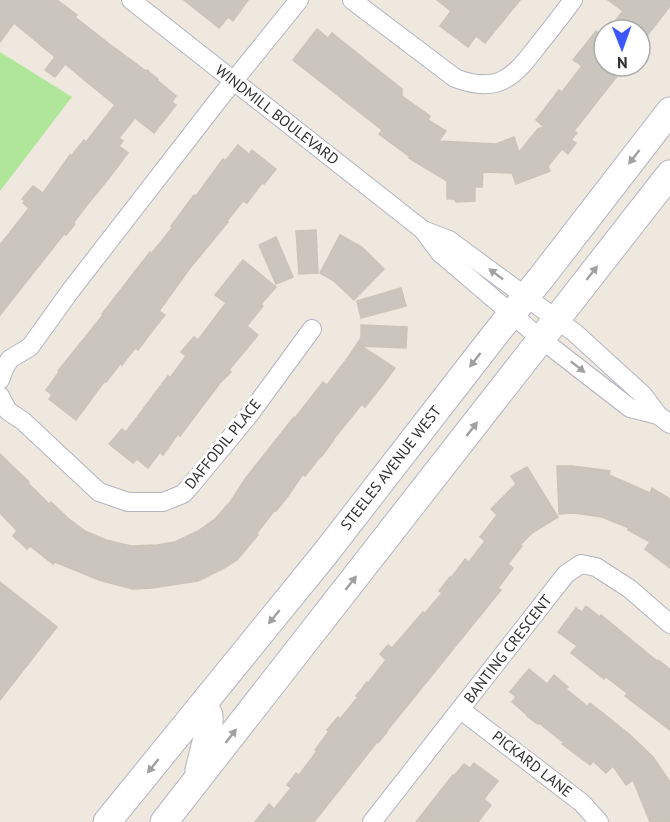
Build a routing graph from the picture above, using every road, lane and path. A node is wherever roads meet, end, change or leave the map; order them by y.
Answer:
1 (131, 0) edge
2 (299, 0) edge
3 (352, 0) edge
4 (573, 0) edge
5 (233, 81) junction
6 (670, 111) edge
7 (670, 174) edge
8 (518, 305) junction
9 (312, 329) dead end
10 (551, 331) junction
11 (0, 380) edge
12 (0, 396) edge
13 (664, 419) edge
14 (670, 624) edge
15 (203, 705) junction
16 (461, 710) junction
17 (195, 783) junction
18 (107, 822) edge
19 (164, 822) edge
20 (372, 822) edge
21 (599, 822) edge

1 - 5 street, WINDMILL BOULEVARD
2 - 5 street
3 - 4 street
5 - 8 street, WINDMILL BOULEVARD
5 - 11 street
6 -> 8 main road, STEELES AVENUE WEST
10 -> 7 main road
8 - 10 street, WINDMILL BOULEVARD
8 - 10 street, WINDMILL BOULEVARD
8 -> 15 main road, STEELES AVENUE WEST
9 - 12 street, DAFFODIL PLACE
10 - 13 street
10 -> 13 street
17 -> 10 main road
14 - 16 street, BANTING CRESCENT
15 - 17 main road
15 -> 18 main road, STEELES AVENUE WEST
16 - 20 street, BANTING CRESCENT
16 - 21 street, PICKARD LANE
17 - 19 main road

